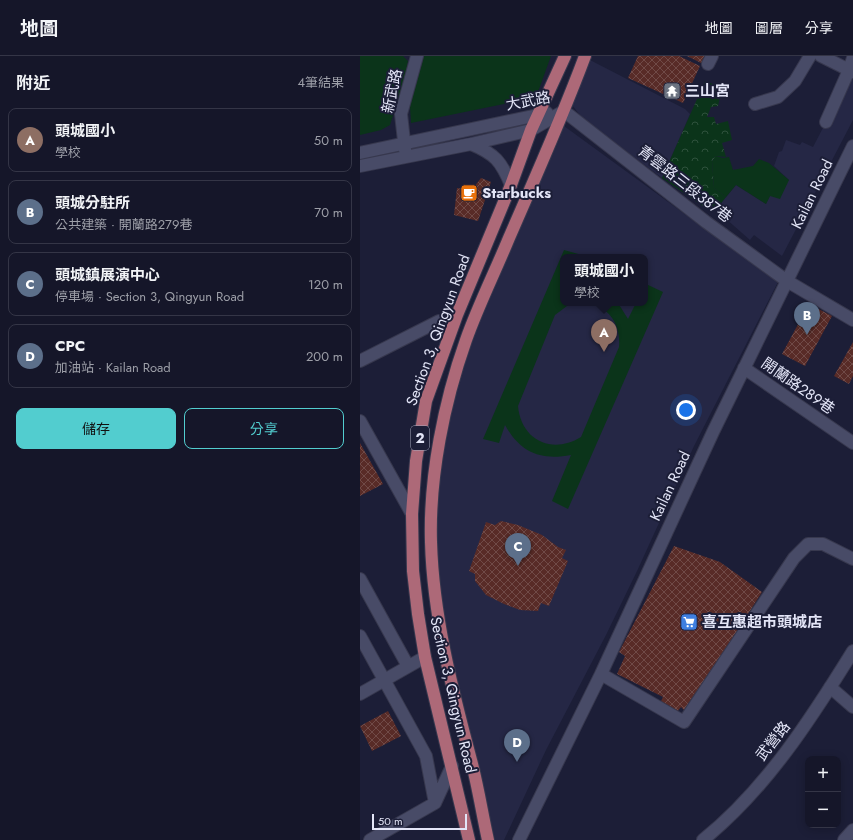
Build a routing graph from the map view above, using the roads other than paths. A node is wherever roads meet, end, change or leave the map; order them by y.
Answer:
1 (417, 56) edge
2 (565, 56) edge
3 (585, 56) edge
4 (810, 56) edge
5 (821, 56) edge
6 (853, 58) edge
7 (851, 71) edge
8 (755, 104) dead end
9 (564, 111) junction
10 (539, 114) junction
11 (826, 122) dead end
12 (532, 130) junction
13 (403, 144) junction
14 (471, 144) junction
15 (853, 146) edge
16 (360, 152) edge
17 (406, 156) junction
18 (360, 166) edge
19 (511, 185) junction
20 (787, 281) junction
21 (853, 320) edge
22 (439, 321) dead end
23 (360, 362) edge
24 (744, 368) junction
25 (438, 371) junction
26 (454, 379) junction
27 (360, 421) edge
28 (853, 443) edge
29 (412, 514) junction
30 (853, 559) edge
31 (360, 579) edge
32 (360, 636) edge
33 (853, 651) edge
34 (425, 657) junction
35 (408, 666) junction
36 (601, 674) junction
37 (385, 680) junction
38 (830, 687) junction
39 (360, 694) edge
40 (853, 707) edge
41 (471, 761) junction
42 (452, 766) junction
43 (434, 803) junction
44 (853, 830) edge
45 (370, 840) edge
46 (469, 840) edge
47 (488, 840) edge
48 (519, 840) edge
49 (704, 840) edge
50 (844, 840) edge

1 - 13 street, 新武路
2 - 10 main road, Section 3, Qingyun Road / 2
3 - 9 main road, Section 3, Qingyun Road / 2
4 - 8 street
5 - 7 street
6 - 7 street
7 - 11 street
9 - 10 street, 大武路
9 - 12 street, 大武路
9 - 20 street, 青雲路三段387巷
9 - 26 main road, Section 3, Qingyun Road / 2
10 - 12 main road, Section 3, Qingyun Road / 2
10 - 13 street, 大武路
12 - 14 street, 大武路
12 - 19 main road, Section 3, Qingyun Road / 2
13 - 16 street, 大武路
13 - 17 street, 新武路
14 - 17 street, 大武路
14 - 19 street
15 - 20 street, Kailan Road
17 - 18 street, 大武路
19 - 25 main road, Section 3, Qingyun Road / 2
20 - 21 street, 青雲路三段387巷
20 - 24 street, Kailan Road
22 - 23 street
24 - 28 street, 開蘭路289巷
24 - 36 street, Kailan Road
25 - 26 main road
25 - 29 main road, Section 3, Qingyun Road / 2
26 - 41 main road, Section 3, Qingyun Road / 2
27 - 29 street
29 - 34 main road, Section 3, Qingyun Road / 2
30 - 36 street
31 - 35 street
32 - 37 street
33 - 38 street, 武營路
34 - 35 street
34 - 42 main road, Section 3, Qingyun Road / 2
35 - 37 street
36 - 48 street, Kailan Road
37 - 39 street
37 - 43 street
38 - 40 street
38 - 49 street, 武營路
41 - 42 main road
41 - 47 main road, Section 3, Qingyun Road / 2
42 - 43 street
42 - 46 main road, Section 3, Qingyun Road / 2
43 - 45 street
44 - 50 street

